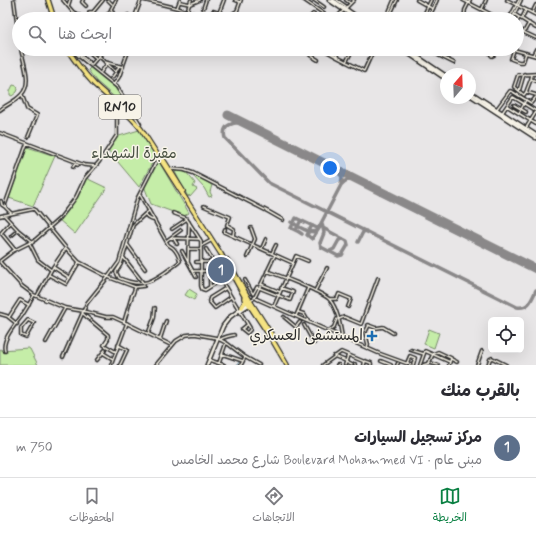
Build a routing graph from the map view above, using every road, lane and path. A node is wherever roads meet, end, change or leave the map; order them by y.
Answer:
1 (14, 0) edge
2 (49, 0) edge
3 (63, 0) edge
4 (70, 0) edge
5 (79, 0) edge
6 (103, 0) edge
7 (108, 0) edge
8 (116, 0) edge
9 (142, 0) edge
10 (144, 0) edge
11 (191, 0) edge
12 (200, 0) edge
13 (206, 0) edge
14 (224, 0) edge
15 (235, 0) edge
16 (304, 0) edge
17 (315, 0) edge
18 (329, 0) edge
19 (333, 0) edge
20 (337, 0) edge
21 (346, 0) edge
22 (354, 0) edge
23 (395, 0) edge
24 (417, 0) edge
25 (431, 0) edge
26 (437, 0) edge
27 (462, 0) edge
28 (470, 0) edge
29 (486, 0) edge
30 (507, 0) edge
31 (520, 0) edge
32 (83, 1) edge
33 (180, 1) edge
34 (241, 1) edge
35 (468, 3) junction
36 (113, 4) junction
37 (190, 4) junction
38 (350, 4) junction
39 (312, 5) junction
40 (517, 5) junction
41 (536, 5) edge
42 (68, 6) junction
43 (86, 6) dead end
44 (428, 6) junction
45 (324, 7) dead end
46 (177, 8) junction
47 (346, 8) junction
48 (433, 9) junction
49 (482, 10) junction
50 (526, 10) junction
51 (111, 11) edge
52 (213, 11) dead end
53 (16, 12) edge
54 (53, 12) edge
55 (72, 12) edge
56 (89, 12) dead end
57 (137, 12) edge
58 (187, 12) joint
59 (202, 12) edge
60 (216, 12) edge
61 (219, 12) edge
62 (235, 12) edge
63 (321, 12) edge
64 (342, 12) edge
65 (351, 12) edge
66 (390, 12) edge
67 (425, 12) edge
68 (432, 12) edge
69 (465, 12) edge
70 (486, 12) edge
71 (514, 12) edge
72 (515, 12) edge
73 (524, 13) edge
74 (532, 13) junction
75 (536, 15) edge
76 (524, 20) edge
77 (529, 23) junction
78 (536, 28) edge
79 (524, 32) joint
80 (536, 34) edge
81 (535, 38) edge
82 (536, 49) edge
83 (526, 54) joint
84 (533, 55) junction
85 (22, 56) edge
86 (73, 56) edge
87 (74, 56) edge
88 (79, 56) edge
89 (81, 56) edge
90 (94, 56) edge
91 (99, 56) joint
92 (127, 56) edge
93 (312, 56) edge
94 (349, 56) edge
95 (370, 56) edge
96 (413, 56) edge
97 (416, 56) edge
98 (440, 56) edge
99 (512, 56) edge
100 (536, 56) edge
101 (337, 57) edge
102 (96, 58) junction
103 (318, 60) dead end
104 (105, 62) junction
105 (346, 62) junction
106 (454, 63) dead end
107 (107, 64) junction
108 (91, 65) junction
109 (119, 66) junction
110 (123, 67) junction
111 (102, 72) dead end
112 (116, 72) junction
113 (440, 73) edge
114 (440, 73) edge
115 (524, 74) junction
116 (532, 74) junction
117 (536, 74) edge
118 (111, 79) dead end
119 (531, 79) junction
120 (536, 81) edge
121 (114, 84) junction
122 (519, 91) junction
123 (526, 92) junction
124 (22, 95) junction
125 (536, 96) edge
126 (476, 98) edge
127 (476, 98) edge
128 (526, 100) junction
129 (117, 104) junction
130 (524, 104) junction
131 (514, 105) dead end
132 (507, 106) junction
133 (521, 109) junction
134 (0, 110) edge
135 (496, 110) junction
136 (526, 112) dead end
137 (536, 112) edge
138 (502, 113) junction
139 (518, 113) junction
140 (530, 121) junction
141 (140, 124) junction
142 (536, 124) edge
143 (526, 128) junction
144 (0, 133) edge
145 (536, 136) edge
146 (28, 137) dead end
147 (27, 144) junction
148 (159, 157) junction
149 (79, 164) junction
150 (96, 166) junction
151 (73, 167) dead end
152 (77, 168) dead end
153 (177, 169) junction
154 (170, 171) junction
155 (139, 194) junction
156 (137, 198) junction
157 (142, 200) junction
158 (1, 201) edge
159 (204, 206) dead end
160 (6, 208) junction
161 (149, 211) junction
162 (173, 213) dead end
163 (10, 214) junction
164 (145, 214) junction
165 (4, 215) junction
166 (0, 216) edge
167 (187, 219) junction
168 (154, 220) junction
169 (283, 220) dead end
170 (189, 222) junction
171 (10, 223) junction
172 (49, 228) junction
173 (251, 228) dead end
174 (172, 229) dead end
175 (225, 229) dead end
176 (18, 230) junction
177 (181, 230) dead end
178 (11, 236) dead end
179 (233, 236) junction
180 (170, 238) junction
181 (174, 239) junction
182 (188, 239) junction
183 (200, 239) junction
184 (266, 239) dead end
185 (212, 240) junction
186 (166, 241) junction
187 (33, 242) junction
188 (30, 243) junction
189 (127, 244) junction
190 (177, 244) dead end
191 (253, 245) junction
192 (276, 245) dead end
193 (201, 246) junction
194 (66, 248) junction
195 (188, 249) junction
196 (201, 249) junction
197 (206, 249) dead end
198 (261, 249) junction
199 (15, 250) junction
200 (182, 251) dead end
201 (273, 254) junction
202 (123, 257) junction
203 (247, 257) dead end
204 (308, 261) dead end
205 (0, 262) edge
206 (79, 262) junction
207 (188, 262) junction
208 (196, 262) dead end
209 (201, 262) junction
210 (214, 262) junction
211 (293, 262) junction
212 (327, 268) dead end
213 (52, 269) junction
214 (145, 269) dead end
215 (193, 271) junction
216 (220, 271) junction
217 (268, 271) junction
218 (201, 272) junction
219 (210, 272) junction
220 (49, 275) junction
221 (108, 277) junction
222 (196, 277) dead end
223 (70, 278) junction
224 (378, 278) dead end
225 (286, 279) junction
226 (221, 280) junction
227 (246, 280) dead end
228 (261, 284) junction
229 (144, 285) junction
230 (210, 286) junction
231 (135, 287) junction
232 (226, 288) junction
233 (260, 288) junction
234 (282, 288) junction
235 (308, 288) junction
236 (314, 291) junction
237 (280, 292) junction
238 (34, 295) junction
239 (37, 296) junction
240 (278, 296) junction
241 (231, 297) junction
242 (244, 297) junction
243 (256, 298) junction
244 (330, 299) junction
245 (249, 303) junction
246 (29, 305) junction
247 (274, 306) junction
248 (348, 307) dead end
249 (65, 308) junction
250 (155, 308) dead end
251 (242, 309) junction
252 (252, 310) junction
253 (83, 312) junction
254 (298, 312) junction
255 (0, 314) edge
256 (296, 316) junction
257 (284, 317) dead end
258 (9, 318) junction
259 (338, 318) junction
260 (166, 321) dead end
261 (308, 321) junction
262 (124, 322) junction
263 (300, 322) dead end
264 (127, 324) junction
265 (16, 325) junction
266 (247, 325) dead end
267 (304, 325) dead end
268 (21, 328) junction
269 (330, 330) junction
270 (393, 333) dead end
271 (148, 334) junction
272 (234, 335) dead end
273 (342, 336) junction
274 (160, 339) junction
275 (218, 339) junction
276 (46, 342) dead end
277 (226, 343) junction
278 (314, 343) dead end
279 (118, 345) junction
280 (171, 345) junction
281 (367, 348) junction
282 (105, 350) dead end
283 (411, 350) dead end
284 (5, 351) dead end
285 (116, 352) junction
286 (482, 352) dead end
287 (103, 353) junction
288 (222, 354) junction
289 (424, 354) junction
290 (433, 354) junction
291 (348, 355) junction
292 (334, 356) junction
293 (63, 357) dead end
294 (244, 357) junction
295 (113, 359) junction
296 (97, 360) dead end
297 (209, 360) junction
298 (243, 361) junction
299 (365, 361) junction
300 (451, 361) junction
301 (381, 362) dead end
302 (457, 362) dead end
303 (219, 363) junction
304 (345, 363) edge
305 (407, 363) junction
306 (429, 363) edge
307 (386, 364) edge
308 (111, 365) edge
309 (120, 365) edge
310 (156, 365) edge
311 (207, 365) edge
312 (224, 365) edge
313 (241, 365) edge
314 (259, 365) edge
315 (288, 365) edge
316 (324, 365) edge
317 (354, 365) edge
318 (364, 365) edge
319 (371, 365) edge
320 (391, 365) edge
321 (412, 365) edge
322 (420, 365) edge
323 (423, 365) edge
324 (436, 365) edge
325 (449, 365) edge
326 (477, 365) edge
327 (488, 365) edge
328 (504, 365) edge

1 - 53 street
2 - 54 main road
3 - 42 street
4 - 42 street
5 - 32 street
6 - 56 street
7 - 36 street
8 - 36 street
9 - 57 street
10 - 46 street
11 - 37 street
12 - 37 street
13 - 59 street
14 - 61 street
15 - 34 street
16 - 39 street
17 - 39 street
17 - 45 street
18 - 47 street
19 - 47 street
20 - 47 street
21 - 38 street
22 - 38 street
23 - 66 street
24 - 44 street
25 - 44 street
26 - 48 street
27 - 35 street
28 - 35 street
29 - 49 street
30 - 40 street
31 - 40 street
32 - 43 street
33 - 37 street
33 - 46 street
34 - 62 street
35 - 49 street
35 - 69 street
36 - 51 street
37 - 58 street
38 - 47 street
39 - 63 street
40 - 50 street
40 - 71 street
40 - 72 street
41 - 74 street
42 - 55 street
44 - 48 street
44 - 67 street
46 - 58 street
47 - 64 street
47 - 65 street
48 - 68 street
49 - 70 street
50 - 73 street
50 - 74 street
52 - 60 street
74 - 75 street
76 - 77 street
77 - 78 street
77 - 79 street
79 - 81 street
80 - 81 street
82 - 84 street
83 - 84 street
83 - 99 street
84 - 100 street
85 - 124 street
86 - 129 main road, RN10
87 - 141 main road, RN10
88 - 108 street
89 - 108 street
90 - 102 street
91 - 102 street
91 - 104 street
92 - 110 street
93 - 103 street
94 - 105 street
95 - 105 street
96 - 113 street
97 - 114 street
98 - 106 street
101 - 105 street
102 - 108 street
104 - 107 street
104 - 109 street
107 - 111 street
107 - 112 street
108 - 121 street
109 - 110 street
109 - 112 street
110 - 121 street
112 - 118 street
115 - 116 street
115 - 122 street
115 - 122 street
116 - 117 street
116 - 119 street
119 - 120 street
119 - 123 street
121 - 141 street
122 - 123 street
123 - 125 street
124 - 134 street
124 - 146 street
125 - 128 street
126 - 135 street
127 - 145 street
128 - 130 street
128 - 135 street
129 - 148 main road, RN10
129 - 150 street
130 - 132 street
130 - 133 street
130 - 137 street
131 - 133 street
132 - 138 street
132 - 139 street
133 - 136 street
133 - 139 street
135 - 138 street
137 - 140 street
138 - 143 street
139 - 140 street
140 - 142 street
140 - 143 street
141 - 154 main road, RN10
143 - 145 street
144 - 147 street
147 - 149 street
147 - 160 street
148 - 154 main road, RN10
148 - 155 street
149 - 150 street
149 - 151 street
149 - 152 street
150 - 172 street
153 - 154 street
153 - 154 street
153 - 169 street
154 - 185 main road, RN10
154 - 245 main road, RN10
155 - 156 street
155 - 157 street
156 - 157 street
156 - 221 street
157 - 161 street
158 - 160 street
159 - 179 street
160 - 163 street
161 - 164 street
161 - 168 street
162 - 167 street
163 - 165 street
163 - 172 street
164 - 168 street
164 - 189 street
165 - 166 street
165 - 171 street
167 - 170 street
167 - 174 street
168 - 186 street
170 - 182 street
170 - 183 street
171 - 176 street
171 - 199 street
172 - 187 street
172 - 194 street
173 - 191 street
175 - 179 street
176 - 178 street
176 - 187 street
177 - 180 street
179 - 191 street
180 - 181 street
180 - 186 street
181 - 182 street
181 - 190 street
182 - 183 street
182 - 195 street
183 - 193 street
184 - 198 street
185 - 193 street
185 - 242 main road, RN10
186 - 229 street
187 - 188 street
188 - 199 street
188 - 213 street
189 - 202 street
189 - 214 street
191 - 198 street
191 - 203 street
192 - 201 street
193 - 196 street
194 - 206 street
194 - 213 street
195 - 196 street
195 - 207 street
196 - 209 street
197 - 210 street
198 - 201 street
199 - 205 street
200 - 207 street
201 - 211 street
201 - 217 street
202 - 229 street
202 - 229 street
204 - 211 street
205 - 238 street
206 - 221 street
206 - 223 street
207 - 215 street
208 - 209 street
209 - 210 street
209 - 218 street
210 - 216 street
211 - 225 street
212 - 236 street
213 - 220 street
213 - 223 street
215 - 218 street
215 - 222 street
216 - 219 street
216 - 226 street
217 - 225 street
217 - 228 street
218 - 219 street
218 - 230 street
219 - 230 street
220 - 223 street
220 - 239 street
221 - 231 street
221 - 253 street
224 - 259 street
225 - 234 street
225 - 235 street
226 - 230 street
226 - 232 street
227 - 233 street
228 - 233 street
228 - 237 street
229 - 231 street
231 - 262 street
232 - 241 street
232 - 241 street
233 - 240 street
233 - 243 street
234 - 237 street
234 - 240 street
235 - 236 street
235 - 254 street
236 - 244 street
237 - 240 street
238 - 239 street
238 - 246 street
239 - 249 street
240 - 247 street
241 - 251 street
242 - 245 main road, RN10
242 - 251 main road
243 - 245 street
243 - 247 street
244 - 248 street
244 - 259 street
245 - 251 street
245 - 252 main road, RN10
245 - 315 main road, RN10
246 - 258 street
246 - 265 street
247 - 256 street
249 - 253 street
249 - 276 street
250 - 271 street
251 - 252 main road
251 - 266 street
251 - 275 street
252 - 315 main road, RN10
253 - 262 street
253 - 285 street
253 - 293 street
254 - 256 street
254 - 261 street
255 - 258 street
256 - 261 street
257 - 263 street
258 - 265 street
259 - 269 street
259 - 273 street
260 - 274 street
261 - 269 street
262 - 264 street
264 - 271 street
264 - 279 street
265 - 268 street
265 - 284 street
267 - 278 street
268 - 268 street
269 - 273 street
270 - 281 street
271 - 274 street
272 - 275 street
273 - 281 street
274 - 280 street
275 - 277 street
275 - 280 street
275 - 297 street
277 - 288 street
277 - 294 street
279 - 285 street
279 - 309 street
280 - 310 street
281 - 305 street
282 - 287 street
283 - 289 street
285 - 295 street
286 - 326 street
287 - 295 street
287 - 296 street
288 - 298 street
288 - 303 street
289 - 290 street
289 - 322 street
290 - 300 street
290 - 300 street
290 - 306 street
291 - 292 street
291 - 299 street
291 - 304 street
292 - 304 street
292 - 316 street
294 - 298 street
294 - 314 street
295 - 308 street
297 - 303 street
297 - 311 street
298 - 313 street
299 - 318 street
299 - 319 street
300 - 302 street
300 - 325 street
301 - 307 street
303 - 312 street
304 - 317 street
305 - 321 street
305 - 321 street
306 - 323 street
306 - 324 street
307 - 320 street
327 - 328 street

